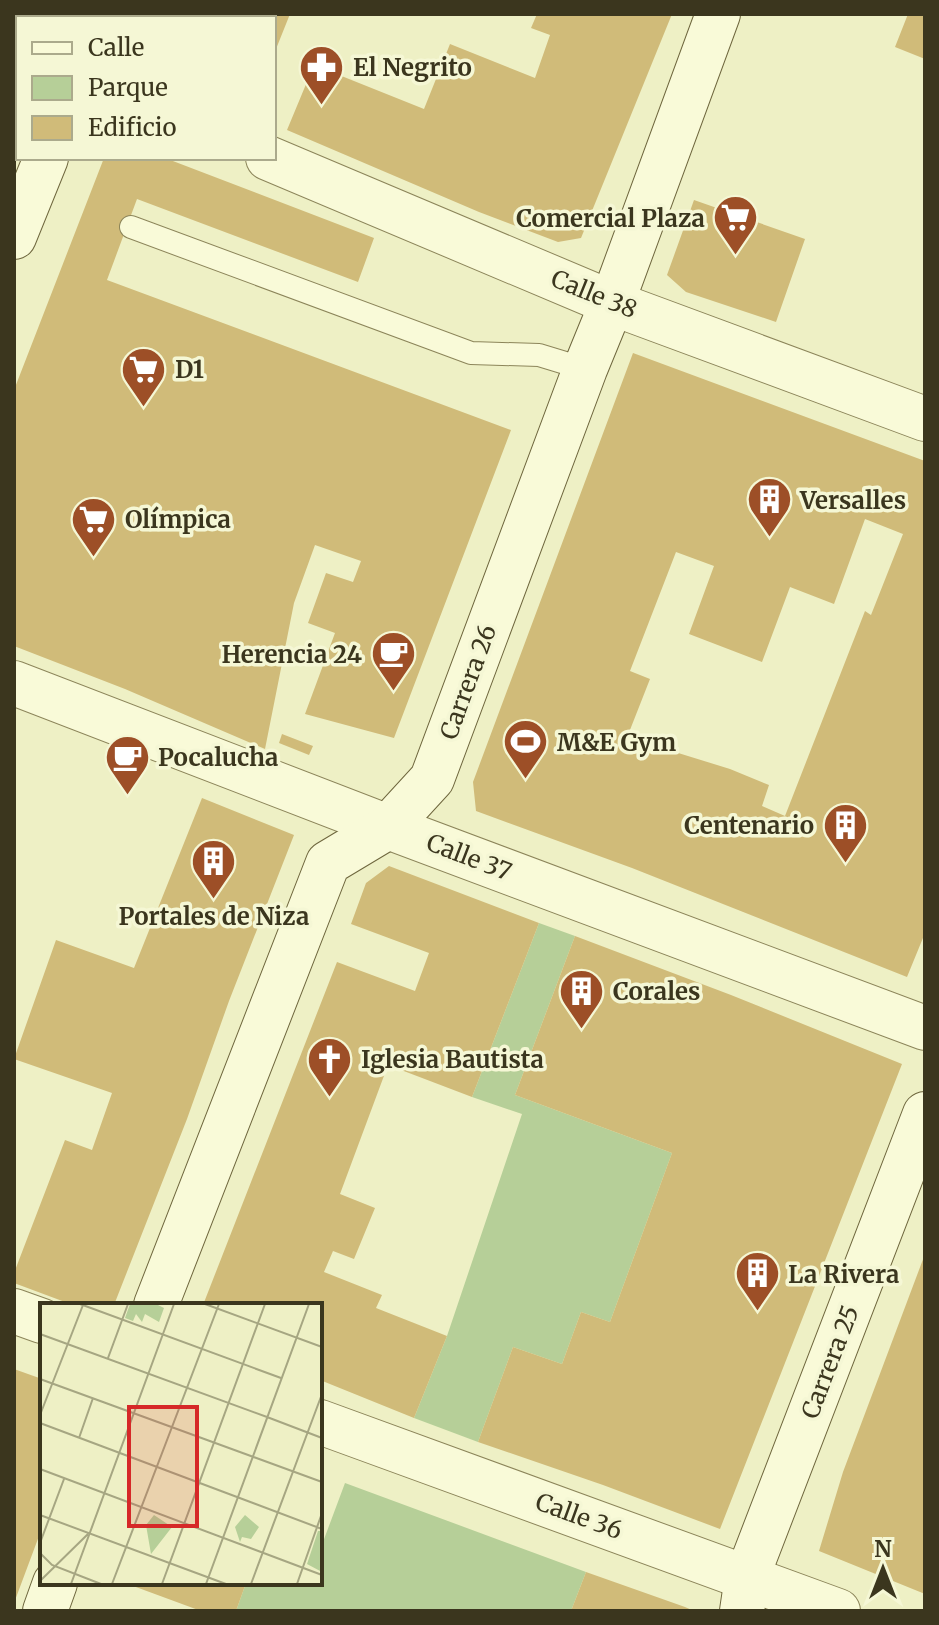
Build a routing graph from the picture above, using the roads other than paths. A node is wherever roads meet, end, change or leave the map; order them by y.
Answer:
1 (718, 14) edge
2 (45, 160) edge
3 (273, 160) edge
4 (131, 227) dead end
5 (14, 237) edge
6 (612, 303) junction
7 (585, 369) junction
8 (925, 419) edge
9 (14, 683) edge
10 (388, 827) junction
11 (925, 1028) edge
12 (925, 1114) edge
13 (157, 1303) edge
14 (14, 1311) edge
15 (40, 1320) edge
16 (322, 1423) edge
17 (54, 1585) edge
18 (744, 1594) edge
19 (45, 1611) edge
20 (838, 1611) edge

1 - 6 street, Carrera 26
2 - 5 street
3 - 6 street, Calle 38
4 - 7 lane
6 - 7 street, Carrera 26
6 - 8 street, Calle 38
7 - 10 street, Carrera 26
9 - 10 street, Calle 37
10 - 11 street, Calle 37
10 - 13 street, Carrera 26
12 - 18 street, Carrera 25
14 - 15 street
16 - 18 street, Calle 36
17 - 19 street
18 - 20 street, Calle 36

